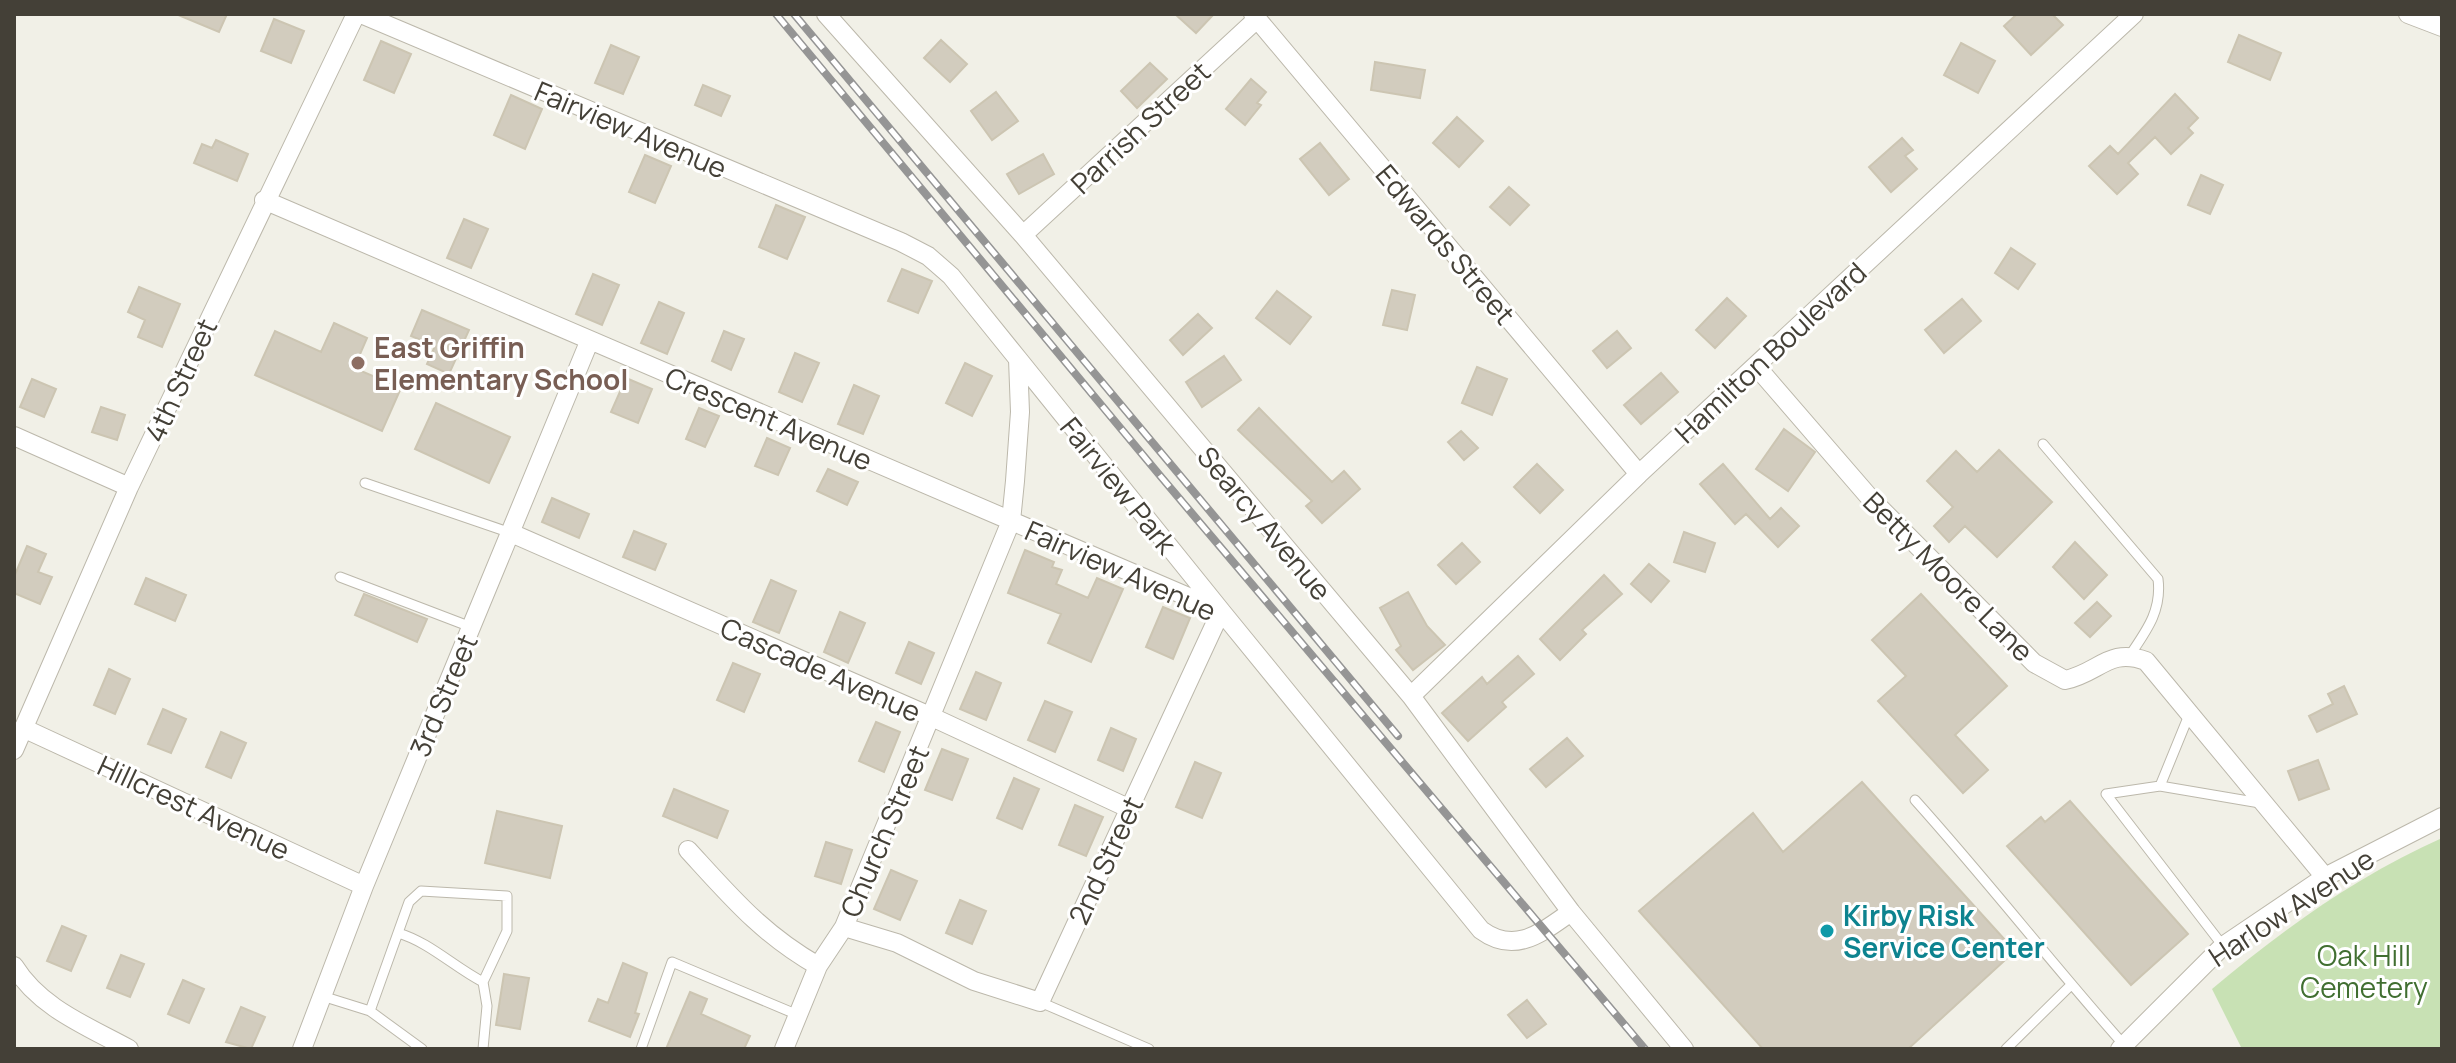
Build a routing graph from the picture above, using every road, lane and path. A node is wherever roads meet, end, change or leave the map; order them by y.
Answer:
1 (358, 14) edge
2 (826, 14) edge
3 (2134, 14) edge
4 (2408, 14) edge
5 (1255, 17) edge
6 (2442, 27) edge
7 (264, 200) junction
8 (1023, 235) junction
9 (589, 342) junction
10 (1018, 359) junction
11 (1756, 366) junction
12 (14, 436) edge
13 (2043, 444) dead end
14 (1639, 474) junction
15 (365, 483) dead end
16 (129, 487) junction
17 (1011, 521) junction
18 (511, 533) junction
19 (340, 577) dead end
20 (1221, 611) junction
21 (471, 627) junction
22 (2130, 655) junction
23 (1411, 696) junction
24 (2190, 713) junction
25 (932, 717) junction
26 (23, 728) junction
27 (14, 750) edge
28 (2160, 786) junction
29 (1915, 800) dead end
30 (2266, 804) junction
31 (1128, 808) junction
32 (2442, 817) edge
33 (688, 850) dead end
34 (2325, 877) junction
35 (364, 886) junction
36 (1571, 912) junction
37 (844, 927) junction
38 (398, 933) junction
39 (2223, 946) junction
40 (14, 966) edge
41 (818, 966) junction
42 (483, 982) junction
43 (2071, 985) junction
44 (322, 996) junction
45 (1040, 1002) junction
46 (370, 1011) junction
47 (798, 1015) junction
48 (2122, 1047) edge
49 (129, 1049) edge
50 (302, 1049) edge
51 (422, 1049) edge
52 (483, 1049) edge
53 (641, 1049) edge
54 (784, 1049) edge
55 (1149, 1049) edge
56 (1684, 1049) edge
57 (2006, 1049) edge

1 - 7 street, 4th Street
1 - 10 street, Fairview Avenue
2 - 8 street, Searcy Avenue
3 - 11 street, Hamilton Boulevard
4 - 6 street
5 - 8 street, Parrish Street
5 - 14 street, Edwards Street
7 - 9 street, Crescent Avenue
7 - 16 street, 4th Street
8 - 23 street, Searcy Avenue
9 - 17 street, Crescent Avenue
9 - 18 street, 3rd Street
10 - 17 street, Fairview Avenue
10 - 20 street, Fairview Park
11 - 14 street, Hamilton Boulevard
11 - 22 street, Betty Moore Lane
12 - 16 street
13 - 22 lane
14 - 23 street, Hamilton Boulevard
15 - 18 lane
16 - 26 street, 4th Street
17 - 20 street, Fairview Avenue
17 - 25 street, Church Street
18 - 21 street, 3rd Street
18 - 25 street, Cascade Avenue
19 - 21 lane
20 - 31 street, 2nd Street
20 - 36 street, Fairview Avenue
21 - 35 street, 3rd Street
22 - 24 street
23 - 36 street, Searcy Avenue
24 - 28 lane
24 - 30 street
25 - 31 street, Cascade Avenue
25 - 37 street, Church Street
26 - 27 street, 4th Street
26 - 35 street, Hillcrest Avenue
28 - 30 lane
28 - 39 lane
29 - 43 lane
30 - 34 street
31 - 45 street, 2nd Street
32 - 34 street, Harlow Avenue
33 - 41 street
34 - 39 street, Harlow Avenue
35 - 44 street, 3rd Street
36 - 56 street, Searcy Avenue
37 - 41 street, Church Street
37 - 45 street
38 - 42 lane
38 - 42 lane
38 - 46 lane
39 - 48 street, Harlow Avenue
40 - 49 street
41 - 47 street, Church Street
42 - 52 lane
43 - 48 lane
43 - 57 lane
44 - 46 lane
44 - 50 street, 3rd Street
45 - 55 lane
46 - 51 lane
47 - 53 lane
47 - 54 street, Church Street

